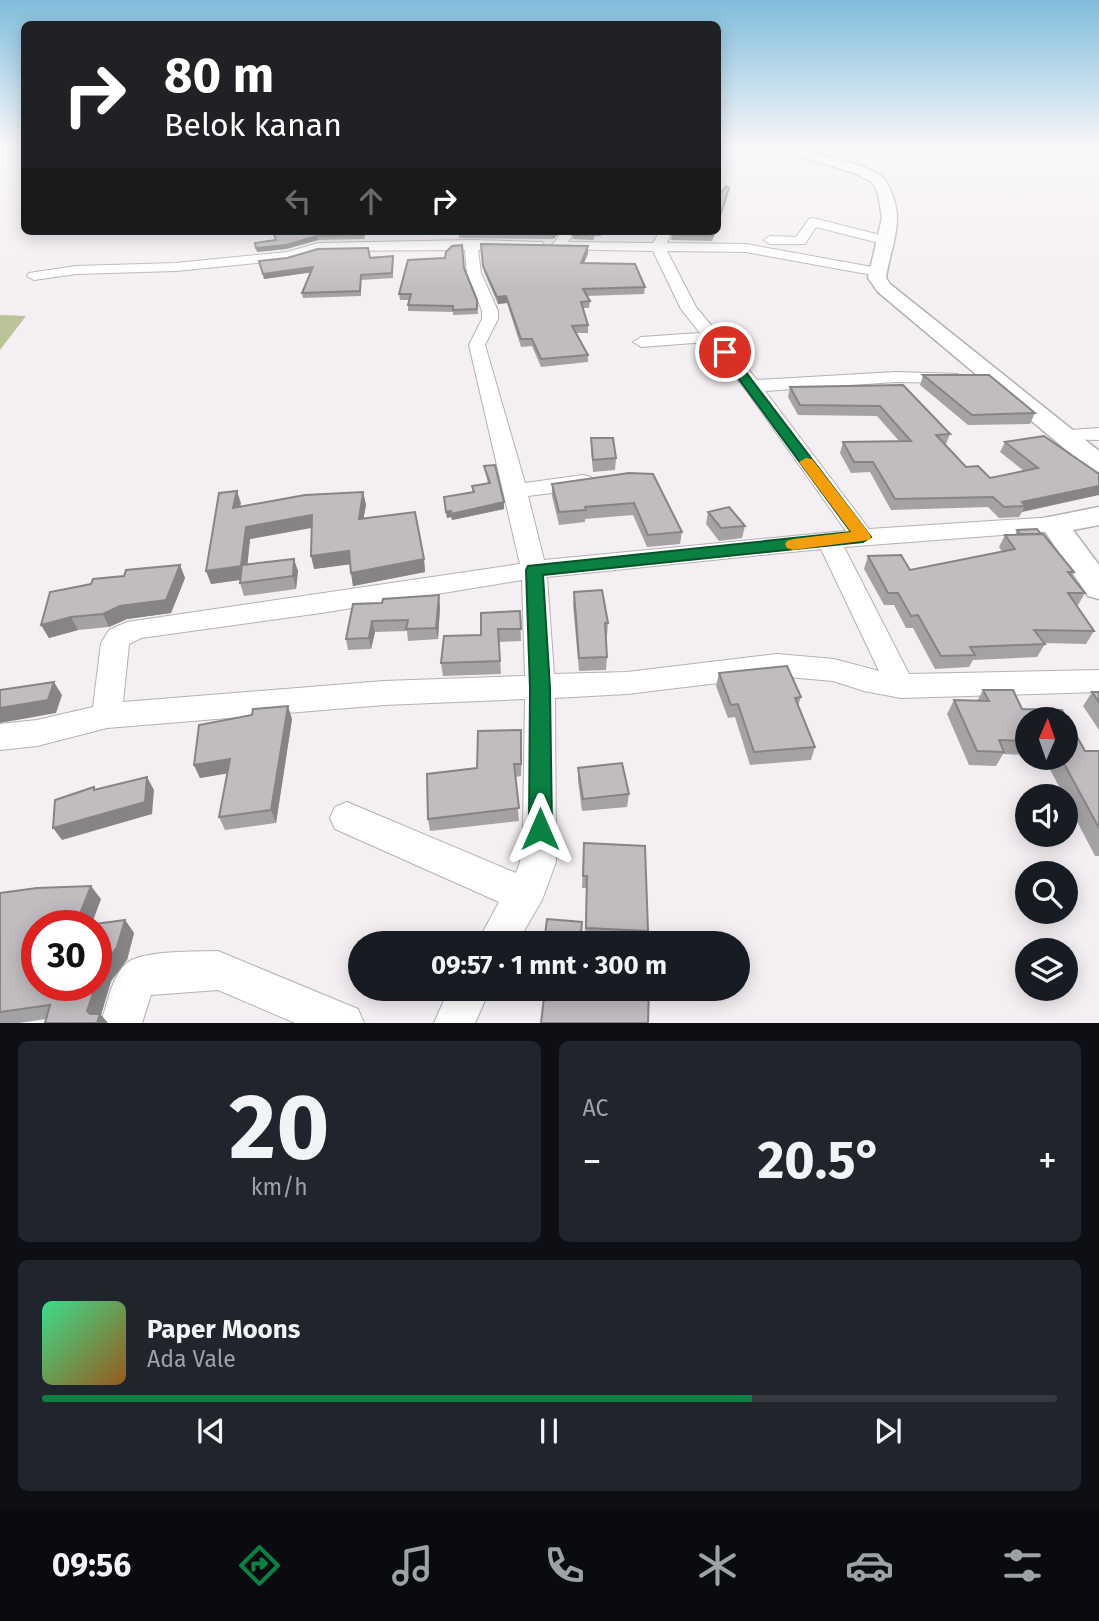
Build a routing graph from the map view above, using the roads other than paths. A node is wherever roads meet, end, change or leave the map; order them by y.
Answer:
1 (883, 195) edge
2 (721, 233) edge
3 (567, 235) edge
4 (662, 239) edge
5 (887, 240) junction
6 (471, 244) junction
7 (558, 246) junction
8 (878, 272) junction
9 (34, 276) dead end
10 (710, 337) junction
11 (641, 342) dead end
12 (991, 378) junction
13 (752, 386) junction
14 (1099, 434) edge
15 (1062, 435) junction
16 (1099, 464) edge
17 (606, 480) edge
18 (516, 491) junction
19 (1099, 516) edge
20 (1054, 524) junction
21 (863, 537) junction
22 (829, 541) junction
23 (534, 570) junction
24 (1099, 588) edge
25 (1099, 681) edge
26 (901, 686) junction
27 (540, 688) junction
28 (107, 716) junction
29 (0, 737) edge
30 (347, 818) dead end
31 (524, 895) junction
32 (503, 931) edge
33 (464, 1001) edge
34 (121, 1023) edge
35 (344, 1023) edge
36 (454, 1023) edge

1 - 5 street
2 - 5 street
3 - 7 street
4 - 7 street
4 - 8 street
4 - 10 street
5 - 8 street
6 - 7 street
6 - 9 street
6 - 18 street
8 - 12 street
10 - 11 street
10 - 13 street
12 - 13 street
12 - 15 street
13 - 21 street
14 - 15 street
15 - 16 street
17 - 18 street
18 - 23 street
19 - 20 street
20 - 21 street
20 - 24 street
21 - 22 street
22 - 23 street
22 - 26 street
23 - 27 street
23 - 28 street
25 - 26 street
26 - 27 street
27 - 28 street
27 - 31 street
28 - 29 street
30 - 31 street
31 - 32 street
33 - 36 street
34 - 35 street

